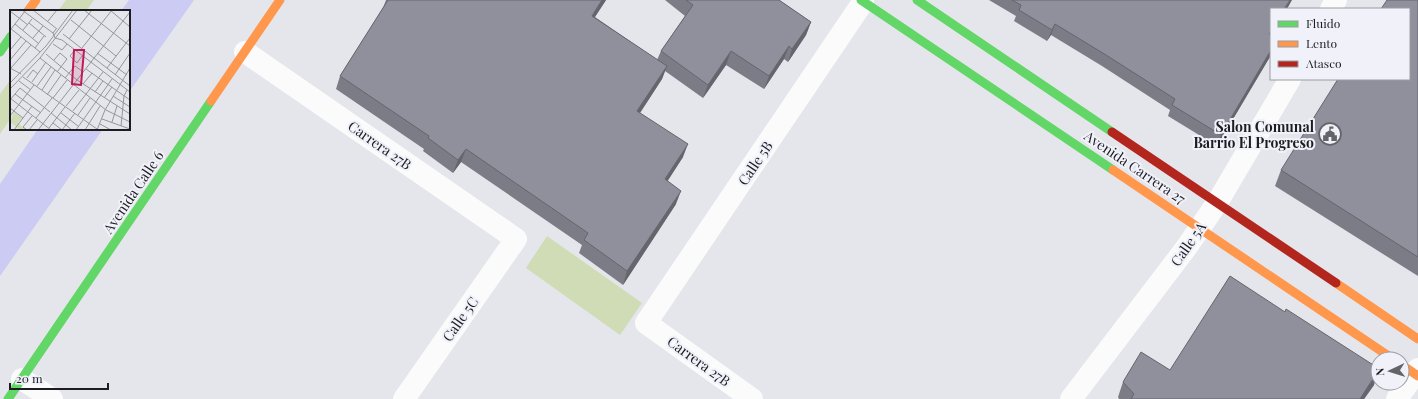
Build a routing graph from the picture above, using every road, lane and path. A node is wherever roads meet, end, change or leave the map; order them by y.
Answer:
1 (36, 0) edge
2 (280, 0) edge
3 (917, 0) edge
4 (862, 1) edge
5 (29, 10) edge
6 (10, 37) edge
7 (0, 52) edge
8 (245, 52) junction
9 (1289, 80) edge
10 (1218, 203) junction
11 (1199, 227) junction
12 (516, 239) joint
13 (646, 324) joint
14 (1418, 339) edge
15 (1381, 351) edge
16 (1413, 371) edge
17 (22, 379) junction
18 (8, 399) edge
19 (52, 399) edge
20 (404, 399) edge
21 (752, 399) edge
22 (1071, 399) edge
23 (1397, 399) edge

1 - 5 main road
2 - 8 main road, Avenida Calle 6
3 - 10 main road, Avenida Carrera 27
4 - 11 main road, Avenida Carrera 27
4 - 13 street, Calle 5B
6 - 7 main road
8 - 12 street, Carrera 27B
8 - 17 main road, Avenida Calle 6
9 - 10 street, Calle 5A
10 - 11 street, Calle 5A
10 - 14 main road, Avenida Carrera 27
11 - 15 main road, Avenida Carrera 27
11 - 22 street, Calle 5A
12 - 20 street, Calle 5C
13 - 21 street, Carrera 27B
16 - 23 street
17 - 18 main road, Avenida Calle 6
17 - 19 street

